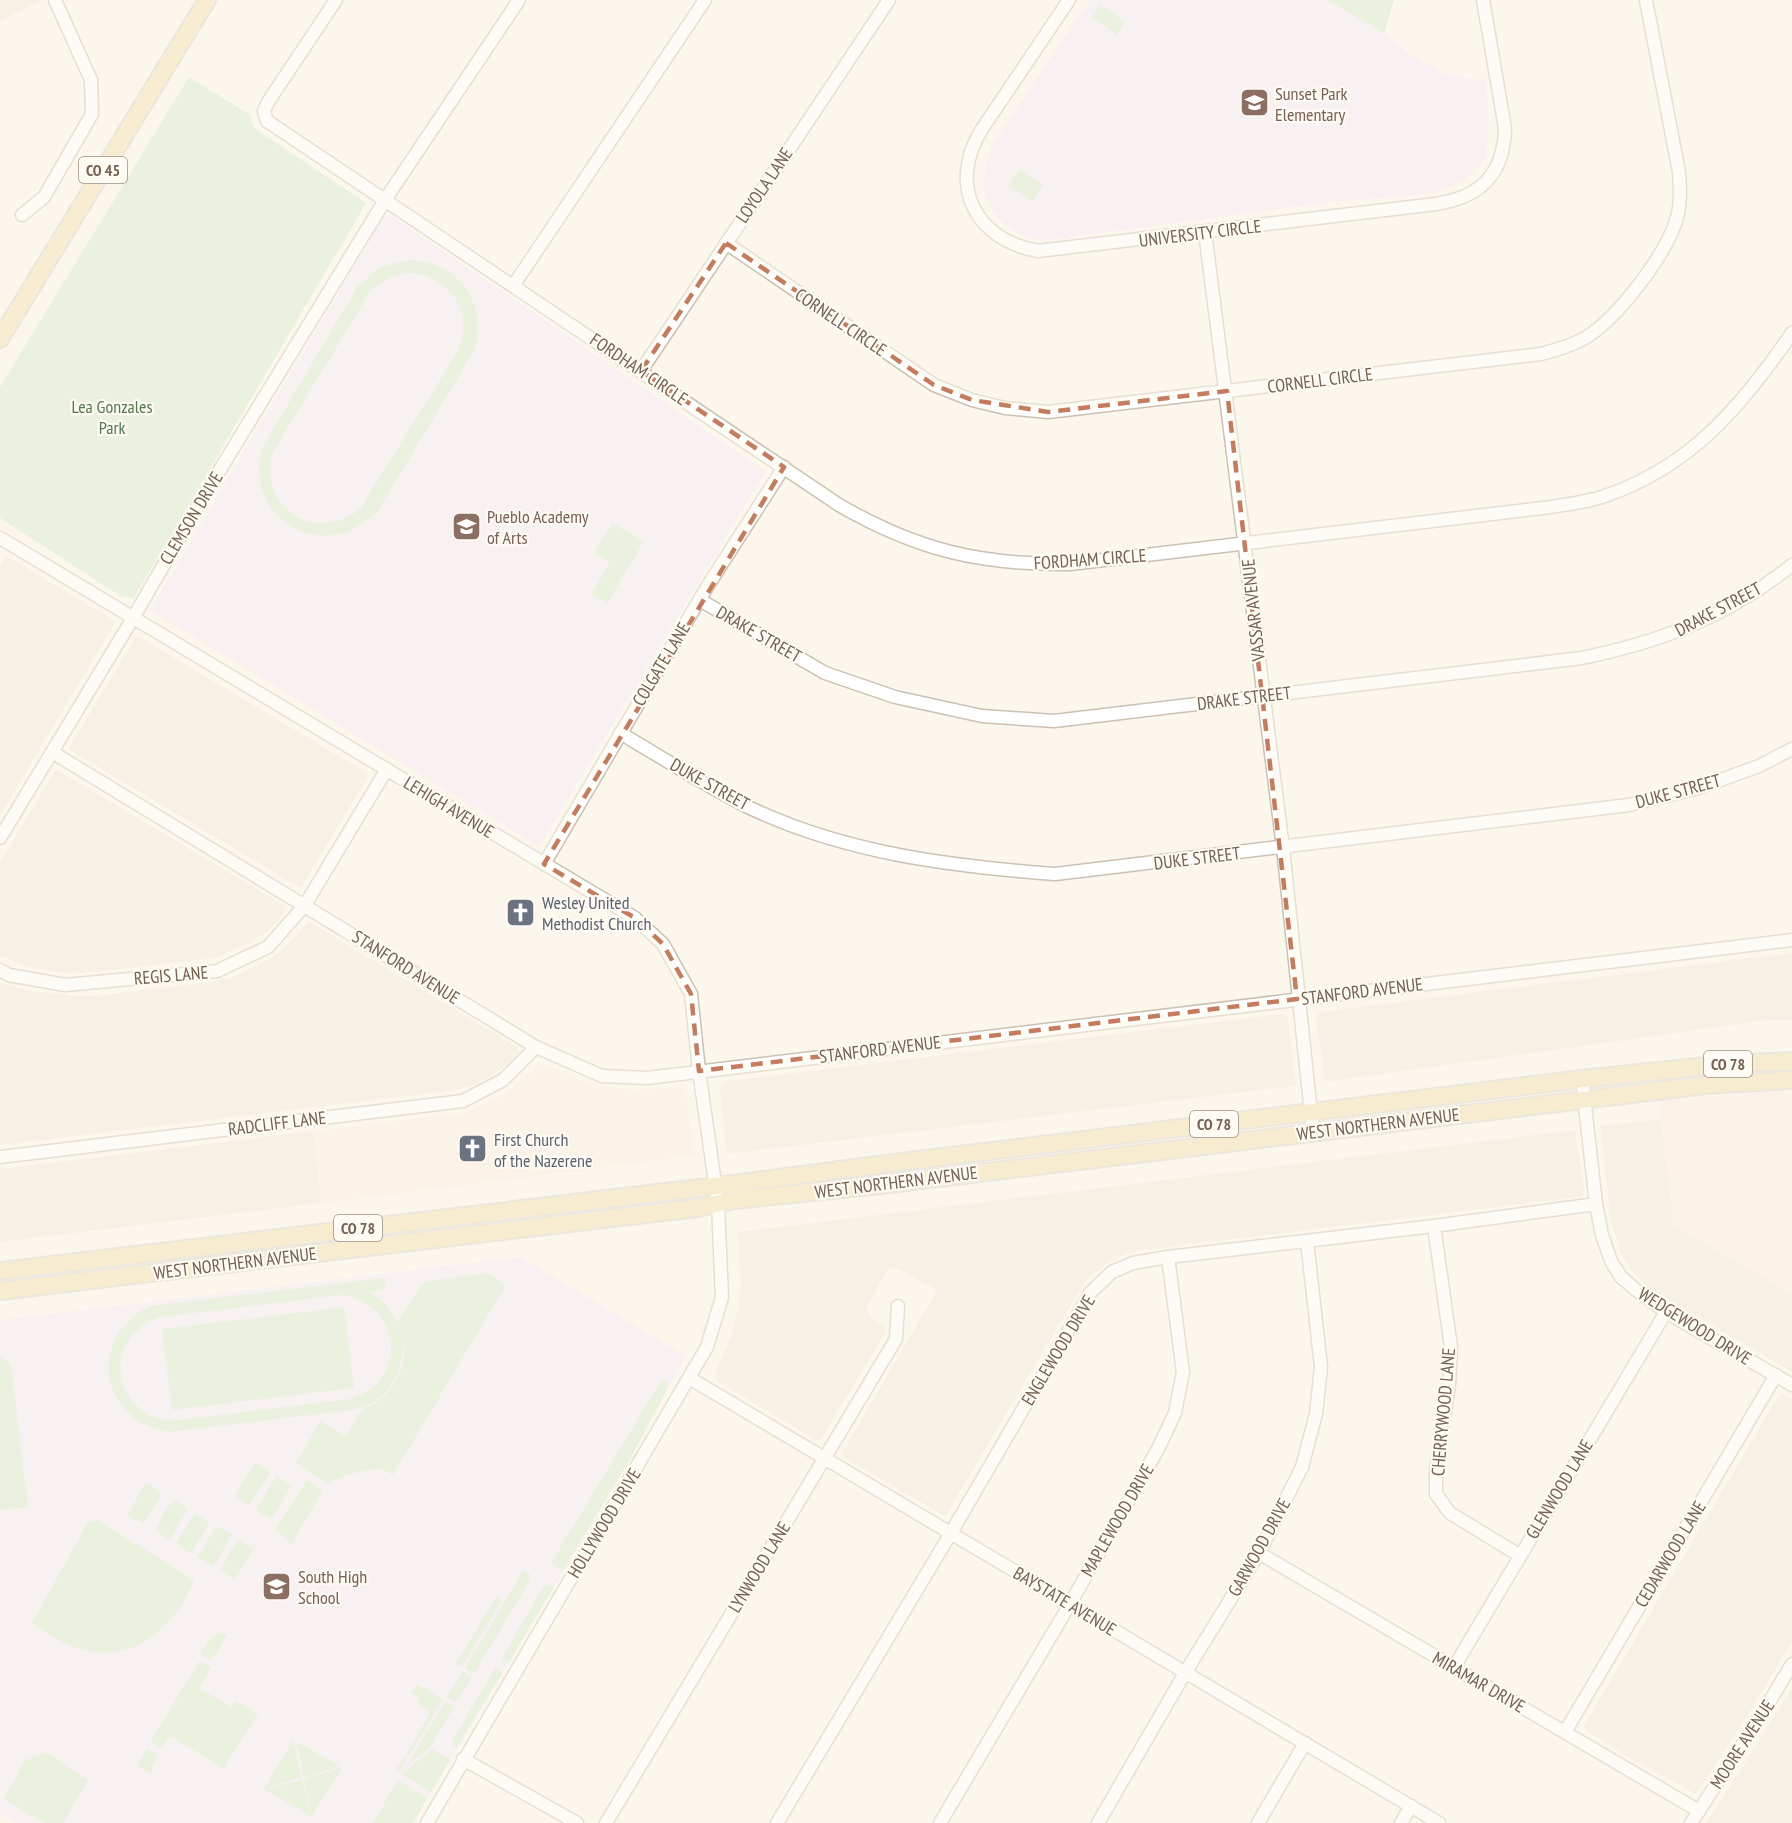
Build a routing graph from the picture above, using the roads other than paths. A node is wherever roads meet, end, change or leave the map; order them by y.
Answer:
1 (55, 0) edge
2 (207, 0) edge
3 (336, 0) edge
4 (519, 0) edge
5 (705, 0) edge
6 (889, 0) edge
7 (1069, 0) edge
8 (1483, 0) edge
9 (1646, 0) edge
10 (385, 200) junction
11 (22, 215) dead end
12 (1205, 232) junction
13 (726, 243) junction
14 (513, 286) junction
15 (1792, 333) edge
16 (0, 339) edge
17 (641, 371) junction
18 (1227, 391) junction
19 (784, 467) junction
20 (1, 540) edge
21 (1246, 543) junction
22 (1792, 565) edge
23 (700, 600) junction
24 (133, 618) junction
25 (1262, 695) junction
26 (620, 733) junction
27 (1792, 750) edge
28 (52, 752) junction
29 (387, 769) junction
30 (0, 838) edge
31 (1283, 848) junction
32 (544, 864) junction
33 (305, 905) junction
34 (1792, 940) edge
35 (0, 970) edge
36 (1297, 999) junction
37 (536, 1047) junction
38 (1792, 1061) edge
39 (699, 1071) junction
40 (1582, 1079) junction
41 (1792, 1080) edge
42 (1584, 1100) junction
43 (1311, 1112) junction
44 (1312, 1132) junction
45 (0, 1156) edge
46 (716, 1186) junction
47 (718, 1204) junction
48 (1596, 1204) junction
49 (1434, 1226) junction
50 (1307, 1241) junction
51 (1168, 1257) junction
52 (0, 1271) edge
53 (0, 1291) edge
54 (898, 1306) dead end
55 (1666, 1312) junction
56 (1776, 1375) junction
57 (691, 1379) junction
58 (1792, 1385) edge
59 (824, 1458) junction
60 (951, 1533) junction
61 (1259, 1553) junction
62 (1519, 1555) junction
63 (1070, 1604) junction
64 (1792, 1664) edge
65 (1454, 1667) junction
66 (1185, 1673) junction
67 (1565, 1732) junction
68 (1305, 1743) junction
69 (463, 1759) junction
70 (1411, 1806) junction
71 (1699, 1811) junction
72 (427, 1823) edge
73 (577, 1823) edge
74 (606, 1823) edge
75 (777, 1823) edge
76 (940, 1823) edge
77 (1098, 1823) edge
78 (1258, 1823) edge
79 (1401, 1823) edge
80 (1439, 1823) edge
81 (1691, 1823) edge

1 - 11 street
2 - 16 main road, CO 45
3 - 10 street, FORDHAM CIRCLE
4 - 10 street
5 - 14 street
6 - 13 street, LOYOLA LANE
7 - 12 street, UNIVERSITY CIRCLE
8 - 12 street, UNIVERSITY CIRCLE
9 - 18 street, CORNELL CIRCLE
10 - 14 street, FORDHAM CIRCLE
10 - 24 street, CLEMSON DRIVE
12 - 18 street, VASSAR AVENUE
13 - 17 street, LOYOLA LANE
13 - 18 street, CORNELL CIRCLE
14 - 17 street, FORDHAM CIRCLE
15 - 21 street, FORDHAM CIRCLE
17 - 19 street, FORDHAM CIRCLE
18 - 21 street, VASSAR AVENUE
19 - 21 street, FORDHAM CIRCLE
19 - 23 street, COLGATE LANE
20 - 24 street, LEHIGH AVENUE
21 - 25 street, VASSAR AVENUE
22 - 25 street, DRAKE STREET
23 - 25 street, DRAKE STREET
23 - 26 street, COLGATE LANE
24 - 28 street, CLEMSON DRIVE
24 - 29 street, LEHIGH AVENUE
25 - 31 street, VASSAR AVENUE
26 - 31 street, DUKE STREET
26 - 32 street, COLGATE LANE
27 - 31 street, DUKE STREET
28 - 30 street, CLEMSON DRIVE
28 - 33 street, STANFORD AVENUE
29 - 32 street, LEHIGH AVENUE
29 - 33 street, REGIS LANE
31 - 36 street, VASSAR AVENUE
32 - 39 street, LEHIGH AVENUE
33 - 35 street, REGIS LANE
33 - 37 street, STANFORD AVENUE
34 - 36 street, STANFORD AVENUE
36 - 39 street, STANFORD AVENUE
36 - 43 street, VASSAR AVENUE
37 - 39 street, STANFORD AVENUE
37 - 45 street, RADCLIFF LANE
38 - 40 main road, WEST NORTHERN AVENUE / CO 78
39 - 46 street, LEHIGH AVENUE
40 - 42 street, WEDGEWOOD DRIVE
40 - 43 main road, WEST NORTHERN AVENUE / CO 78
41 - 42 main road, WEST NORTHERN AVENUE / CO 78
42 - 44 main road, WEST NORTHERN AVENUE / CO 78
42 - 48 street, WEDGEWOOD DRIVE
43 - 44 street, VASSAR AVENUE
43 - 46 main road, WEST NORTHERN AVENUE / CO 78
44 - 47 main road, WEST NORTHERN AVENUE / CO 78
46 - 47 street, LEHIGH AVENUE
46 - 52 main road, WEST NORTHERN AVENUE / CO 78
47 - 53 main road, WEST NORTHERN AVENUE / CO 78
47 - 57 street, HOLLYWOOD DRIVE
48 - 49 street, ENGLEWOOD DRIVE
48 - 55 street, WEDGEWOOD DRIVE
49 - 50 street, ENGLEWOOD DRIVE
49 - 62 street, CHERRYWOOD LANE
50 - 51 street, ENGLEWOOD DRIVE
50 - 61 street, GARWOOD DRIVE
51 - 60 street, ENGLEWOOD DRIVE
51 - 63 street, MAPLEWOOD DRIVE
54 - 59 street, LYNWOOD LANE
55 - 56 street, WEDGEWOOD DRIVE
55 - 62 street, GLENWOOD LANE
56 - 58 street, WEDGEWOOD DRIVE
56 - 67 street, CEDARWOOD LANE
57 - 59 street, BAYSTATE AVENUE
57 - 69 street, HOLLYWOOD DRIVE
59 - 60 street, BAYSTATE AVENUE
59 - 74 street, LYNWOOD LANE
60 - 63 street, BAYSTATE AVENUE
60 - 75 street, ENGLEWOOD DRIVE
61 - 65 street, MIRAMAR DRIVE
61 - 66 street, GARWOOD DRIVE
62 - 65 street, GLENWOOD LANE
63 - 66 street, BAYSTATE AVENUE
63 - 76 street, MAPLEWOOD DRIVE
64 - 71 street, MOORE AVENUE
65 - 67 street, MIRAMAR DRIVE
66 - 68 street, BAYSTATE AVENUE
66 - 77 street, GARWOOD DRIVE
67 - 71 street, MIRAMAR DRIVE
68 - 70 street, BAYSTATE AVENUE
68 - 78 street
69 - 72 street, HOLLYWOOD DRIVE
69 - 73 street
70 - 79 street
70 - 80 street, BAYSTATE AVENUE
71 - 81 street, MOORE AVENUE

